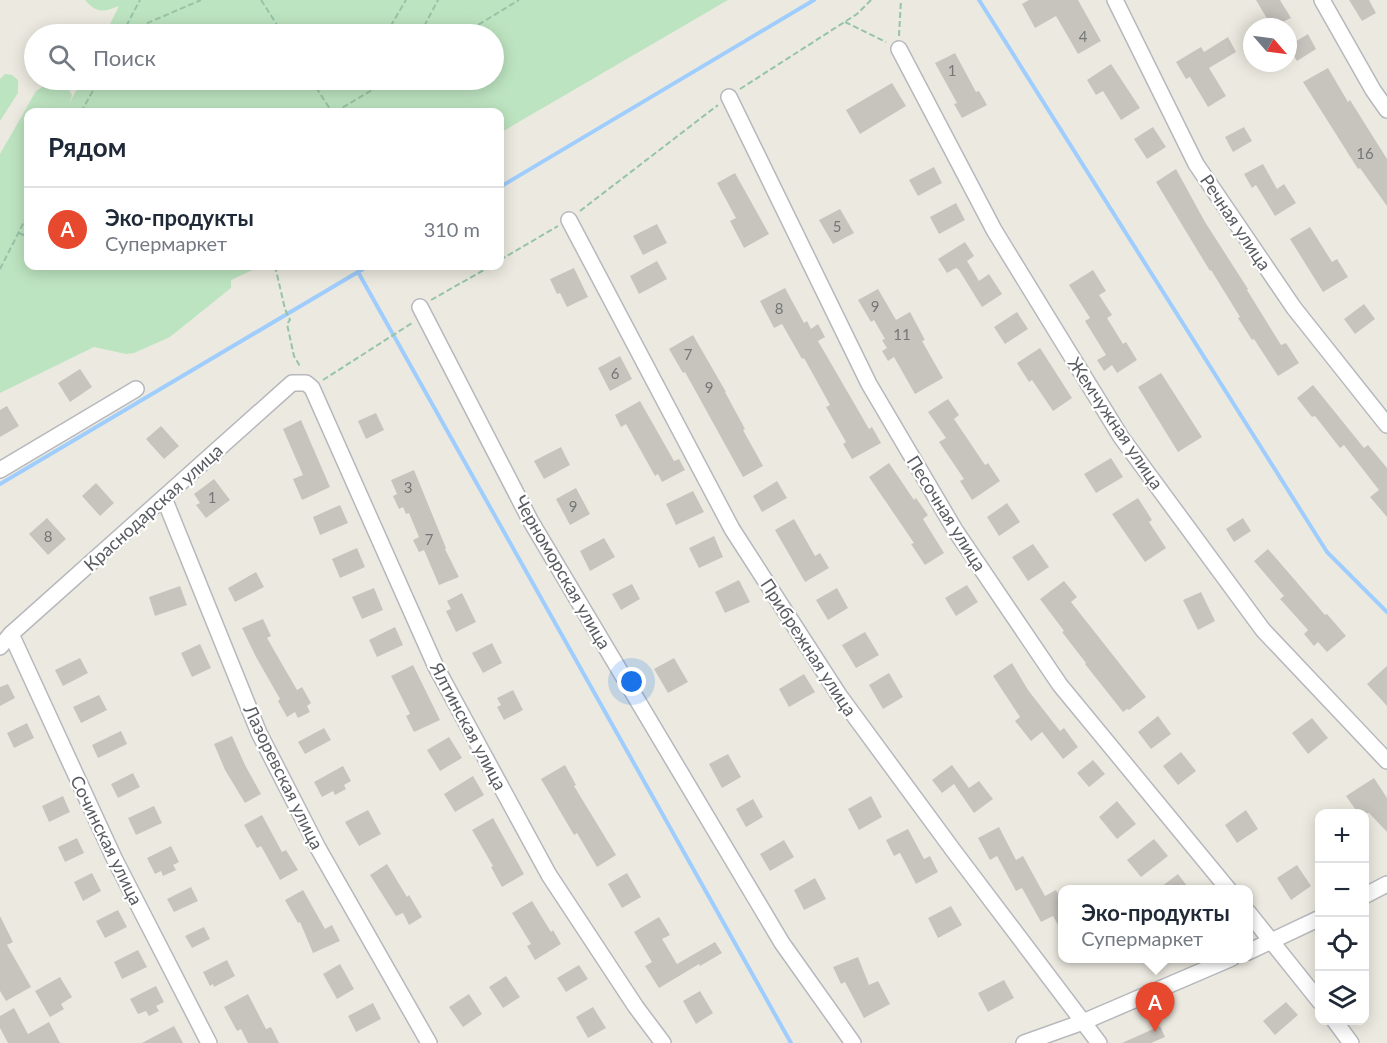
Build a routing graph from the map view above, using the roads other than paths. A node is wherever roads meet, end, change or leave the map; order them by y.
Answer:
1 (1115, 0) edge
2 (1322, 0) edge
3 (899, 49) road end
4 (729, 97) road end
5 (1387, 110) edge
6 (569, 220) road end
7 (422, 311) road end
8 (312, 388) joint
9 (136, 389) dead end
10 (1387, 425) edge
11 (0, 470) edge
12 (164, 498) junction
13 (11, 634) junction
14 (0, 647) edge
15 (1387, 761) edge
16 (1225, 885) edge
17 (1385, 889) edge
18 (1369, 895) edge
19 (1253, 918) edge
20 (1315, 920) edge
21 (1272, 942) junction
22 (1253, 950) edge
23 (1220, 963) edge
24 (1315, 996) edge
25 (1083, 1022) junction
26 (1338, 1025) edge
27 (209, 1043) edge
28 (429, 1043) edge
29 (663, 1043) edge
30 (853, 1043) edge
31 (1024, 1043) edge
32 (1100, 1043) edge
33 (1351, 1043) edge

1 - 10 street, Речная улица
2 - 5 street
3 - 15 street, Жемчужная улица
4 - 16 street, Песочная улица
6 - 25 street, Прибрежная улица
7 - 30 street, Черноморская улица
8 - 12 street, Краснодарская улица
8 - 29 street, Ялтинская улица
9 - 11 street
12 - 13 street, Краснодарская улица
12 - 28 street, Лазоревская улица
13 - 14 street, Краснодарская улица
13 - 27 street, Сочинская улица
17 - 18 street
19 - 21 street
20 - 21 street
21 - 22 street
21 - 24 street
23 - 25 street
25 - 31 street
25 - 32 street, Прибрежная улица
26 - 33 street

